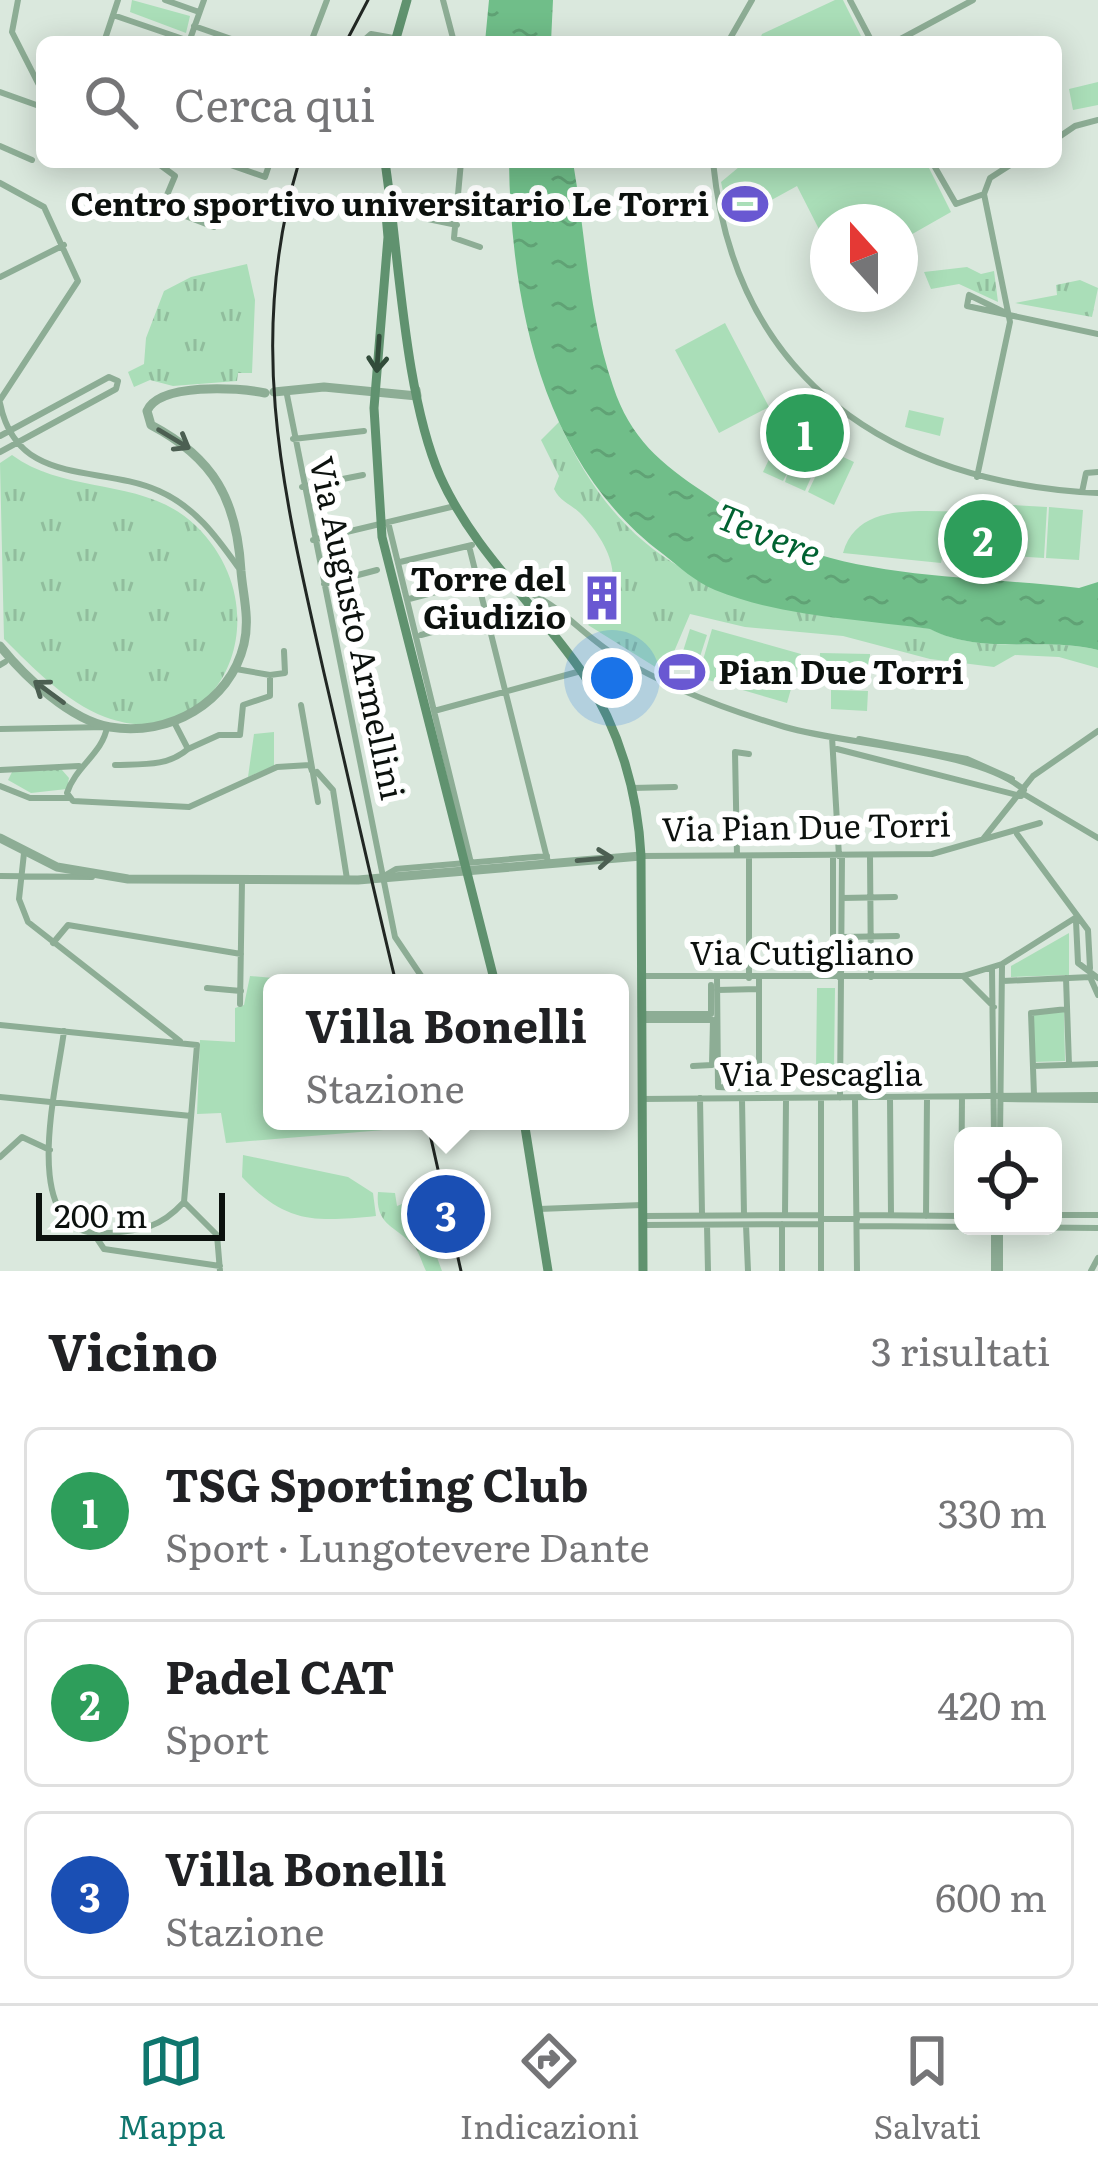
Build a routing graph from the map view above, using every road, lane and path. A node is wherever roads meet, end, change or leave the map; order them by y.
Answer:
1 (18, 0) edge
2 (118, 0) edge
3 (165, 0) edge
4 (203, 0) edge
5 (327, 0) edge
6 (407, 0) edge
7 (442, 0) edge
8 (752, 0) edge
9 (850, 0) edge
10 (973, 0) edge
11 (199, 12) junction
12 (113, 15) junction
13 (194, 26) junction
14 (106, 36) edge
15 (174, 36) edge
16 (191, 36) edge
17 (223, 36) edge
18 (313, 36) edge
19 (396, 36) edge
20 (452, 36) edge
21 (731, 36) edge
22 (869, 36) edge
23 (906, 36) edge
24 (36, 79) edge
25 (0, 92) edge
26 (36, 105) edge
27 (1098, 120) edge
28 (1062, 135) edge
29 (0, 146) edge
30 (32, 160) dead end
31 (164, 168) edge
32 (239, 168) edge
33 (268, 168) edge
34 (384, 168) edge
35 (385, 168) edge
36 (460, 168) edge
37 (714, 168) edge
38 (935, 168) edge
39 (1006, 168) edge
40 (0, 183) edge
41 (984, 194) junction
42 (423, 218) dead end
43 (457, 225) junction
44 (214, 226) dead end
45 (388, 237) junction
46 (64, 245) junction
47 (480, 247) dead end
48 (0, 278) edge
49 (399, 282) junction
50 (382, 291) junction
51 (1010, 315) junction
52 (1098, 334) edge
53 (375, 391) junction
54 (270, 392) junction
55 (417, 396) junction
56 (0, 401) edge
57 (12, 429) junction
58 (364, 431) dead end
59 (0, 436) edge
60 (293, 439) junction
61 (19, 440) junction
62 (0, 452) edge
63 (1098, 472) edge
64 (363, 475) dead end
65 (977, 477) junction
66 (302, 487) junction
67 (1082, 492) junction
68 (1098, 493) edge
69 (455, 506) junction
70 (384, 523) junction
71 (313, 540) junction
72 (475, 544) junction
73 (400, 562) dead end
74 (495, 562) junction
75 (377, 570) dead end
76 (241, 572) junction
77 (478, 578) junction
78 (324, 584) junction
79 (511, 585) junction
80 (409, 599) dead end
81 (487, 617) junction
82 (421, 635) dead end
83 (0, 646) edge
84 (284, 651) dead end
85 (236, 669) junction
86 (581, 671) junction
87 (270, 675) junction
88 (505, 691) junction
89 (301, 705) dead end
90 (429, 714) junction
91 (174, 722) junction
92 (107, 727) junction
93 (0, 729) edge
94 (1098, 731) edge
95 (832, 737) junction
96 (188, 749) junction
97 (837, 749) junction
98 (749, 754) dead end
99 (115, 764) dead end
100 (79, 766) junction
101 (313, 769) junction
102 (4, 770) edge
103 (3, 785) edge
104 (675, 787) dead end
105 (632, 788) junction
106 (1022, 793) junction
107 (68, 798) junction
108 (318, 802) dead end
109 (1040, 823) dead end
110 (1016, 832) junction
111 (0, 838) edge
112 (1098, 838) edge
113 (980, 842) junction
114 (24, 853) junction
115 (737, 855) junction
116 (749, 855) junction
117 (641, 856) junction
118 (838, 856) junction
119 (870, 856) junction
120 (548, 860) junction
121 (466, 866) junction
122 (0, 876) edge
123 (20, 876) junction
124 (383, 876) junction
125 (97, 877) junction
126 (242, 880) junction
127 (347, 880) junction
128 (895, 897) dead end
129 (842, 898) junction
130 (871, 898) junction
131 (1075, 918) junction
132 (897, 936) dead end
133 (842, 937) junction
134 (871, 937) junction
135 (53, 943) junction
136 (241, 954) junction
137 (1002, 964) junction
138 (992, 969) junction
139 (420, 974) edge
140 (493, 974) edge
141 (642, 976) junction
142 (963, 976) junction
143 (871, 977) junction
144 (748, 978) junction
145 (759, 978) junction
146 (840, 978) junction
147 (1066, 978) junction
148 (1098, 978) edge
149 (1003, 981) junction
150 (715, 984) junction
151 (207, 988) dead end
152 (759, 989) junction
153 (241, 991) junction
154 (1098, 995) edge
155 (240, 1004) dead end
156 (999, 1007) junction
157 (1067, 1009) junction
158 (641, 1017) junction
159 (0, 1025) edge
160 (64, 1031) junction
161 (183, 1044) junction
162 (1098, 1064) edge
163 (1069, 1065) junction
164 (694, 1066) dead end
165 (1033, 1066) junction
166 (759, 1094) junction
167 (1034, 1095) junction
168 (0, 1097) edge
169 (962, 1097) junction
170 (997, 1097) junction
171 (1098, 1097) edge
172 (700, 1098) junction
173 (855, 1098) junction
174 (890, 1098) junction
175 (927, 1098) junction
176 (641, 1099) junction
177 (742, 1099) junction
178 (786, 1099) junction
179 (821, 1099) junction
180 (840, 1099) junction
181 (56, 1103) junction
182 (191, 1116) junction
183 (962, 1127) edge
184 (997, 1127) edge
185 (526, 1130) edge
186 (51, 1151) junction
187 (0, 1157) edge
188 (184, 1202) junction
189 (539, 1209) junction
190 (785, 1215) junction
191 (891, 1215) junction
192 (1062, 1215) edge
193 (1098, 1215) edge
194 (643, 1216) junction
195 (702, 1216) junction
196 (926, 1216) junction
197 (954, 1216) edge
198 (745, 1220) junction
199 (821, 1220) junction
200 (857, 1220) junction
201 (782, 1225) junction
202 (954, 1225) edge
203 (707, 1226) junction
204 (1062, 1228) edge
205 (1098, 1228) edge
206 (94, 1234) junction
207 (997, 1235) edge
208 (1098, 1258) edge
209 (220, 1269) edge
210 (548, 1271) edge
211 (643, 1271) edge
212 (708, 1271) edge
213 (748, 1271) edge
214 (782, 1271) edge
215 (821, 1271) edge
216 (857, 1271) edge
217 (997, 1271) edge
218 (1091, 1271) edge

1 - 24 street
2 - 12 street
3 - 11 street
4 - 11 street
5 - 18 street
6 - 19 main road
7 - 20 street
8 - 21 street
9 - 22 street
10 - 23 street
11 - 13 street
12 - 14 street
12 - 15 street
13 - 16 street
13 - 17 street
25 - 26 street
27 - 28 street
29 - 30 street
31 - 44 street
32 - 33 street
34 - 45 main road
35 - 49 main road
36 - 43 street
37 - 65 street
38 - 41 street
39 - 41 street
40 - 46 street
41 - 51 street
42 - 43 street
43 - 47 street
45 - 49 street
45 - 50 main road
46 - 48 street
46 - 56 street
49 - 50 street
49 - 55 main road
50 -> 53 main road
51 - 51 street
51 - 52 street
51 - 65 street
53 - 54 street
53 - 55 street
53 - 70 main road
54 - 60 street, Via Augusto Armellini
54 -> 76 street
55 - 69 main road
56 - 57 street
57 - 59 street
57 - 61 street
57 - 61 street
58 - 60 street
60 - 66 street, Via Augusto Armellini
61 - 62 street
61 - 76 street
63 - 67 street
64 - 66 street
65 - 67 street
66 - 71 street, Via Augusto Armellini
67 - 68 street
69 - 70 street
69 - 72 main road
70 - 71 street
70 - 90 main road
71 - 78 street, Via Augusto Armellini
72 - 73 street
72 - 74 main road
72 - 77 street
74 - 77 street
74 - 79 main road
75 - 78 street
76 - 85 street
77 - 80 street
77 - 81 street
78 - 124 street, Via Augusto Armellini
79 - 86 main road
79 - 95 street
81 - 82 street
81 - 88 street
92 -> 83 street
84 - 87 street
85 - 87 street
85 - 91 street
86 - 88 street
86 - 105 main road
87 - 96 street
88 - 90 street
88 - 120 street
89 - 101 street
90 - 121 main road
91 - 92 street
91 - 96 street
92 - 93 street
92 - 100 street
94 - 106 street
95 - 97 street
95 - 106 street
96 - 99 street
97 - 106 street
97 - 118 street
98 - 115 street
100 - 102 street
100 - 107 street
101 - 107 street
101 - 108 street
101 - 127 street
102 - 103 street
103 - 107 street
104 - 105 street
105 - 117 main road
106 - 112 street
106 - 113 street
109 - 110 street, Via Pian Due Torri
110 - 113 street, Via Pian Due Torri
110 - 131 street
111 - 114 street
113 - 119 street, Via Pian Due Torri
114 - 123 street
114 - 125 street
115 - 116 street, Via Pian Due Torri
115 - 117 street, Via Pian Due Torri
116 - 118 street, Via Pian Due Torri
116 - 144 street
120 -> 117 street
117 - 141 main road
118 - 119 street, Via Pian Due Torri
118 - 129 street
118 - 146 street
119 - 130 street
120 - 121 street
121 - 124 street
121 - 140 main road
122 - 123 street
123 - 125 street
123 - 135 street
124 - 127 street
124 - 139 street, Via Augusto Armellini
125 - 126 street
126 - 127 street
126 - 136 street
128 - 130 street
129 - 130 street
129 - 133 street
130 - 134 street
131 - 137 street, Via Cutigliano
131 - 148 street
132 - 134 street
133 - 134 street
133 - 146 street
134 - 143 street
135 - 136 street
135 - 161 street
136 - 153 street
137 - 138 street, Via Cutigliano
137 - 149 street
138 - 142 street, Via Cutigliano
138 - 156 street
141 - 150 street, Via Cutigliano
141 - 158 main road
142 - 143 street, Via Cutigliano
142 - 156 street
143 - 146 street, Via Cutigliano
144 - 145 street, Via Cutigliano
144 - 150 street, Via Cutigliano
145 - 146 street, Via Cutigliano
145 - 152 street
146 - 180 street
147 - 149 street
147 - 154 street
147 - 157 street
149 - 156 street
150 - 152 street
150 - 158 street
150 - 166 street
151 - 153 street
152 - 166 street
153 - 155 street
156 - 170 street
157 - 163 street
157 - 165 street
158 - 164 street
158 - 176 main road
159 - 160 street
160 - 161 street
160 - 181 street
161 - 182 street
162 - 163 street
163 - 165 street
165 - 167 street
166 - 177 street, Via Pescaglia
166 - 178 street, Via Pescaglia
167 - 170 street, Via Pescaglia
167 - 171 street, Via Pescaglia
168 - 181 street
169 - 170 street, Via Pescaglia
169 - 175 street, Via Pescaglia
169 - 183 street
170 - 171 street, Via Pescaglia
170 - 184 street
172 - 176 street, Via Pescaglia
172 - 177 street, Via Pescaglia
172 - 195 street
173 - 174 street, Via Pescaglia
173 - 180 street, Via Pescaglia
173 - 200 street
174 - 175 street, Via Pescaglia
174 - 191 street
175 - 196 street
176 - 194 main road
177 - 198 street
178 - 179 street, Via Pescaglia
178 - 190 street
179 - 180 street, Via Pescaglia
179 - 199 street
181 - 182 street
181 - 186 street
182 - 188 street
185 - 189 main road
186 - 187 street
186 - 206 street
188 - 206 street
188 - 209 street
189 - 194 street
189 - 210 main road
190 - 198 street
190 - 199 street
191 - 196 street
191 - 200 street
192 - 193 street
194 - 195 street
194 - 203 street
194 - 211 main road
195 - 198 street
196 - 197 street
198 - 201 street
198 - 203 street
198 - 213 street
199 - 200 street
199 - 201 street
199 - 215 street
200 - 202 street
200 - 216 street
201 - 214 street
203 - 212 street
204 - 205 street
206 - 209 street
207 - 217 street
208 - 218 street

